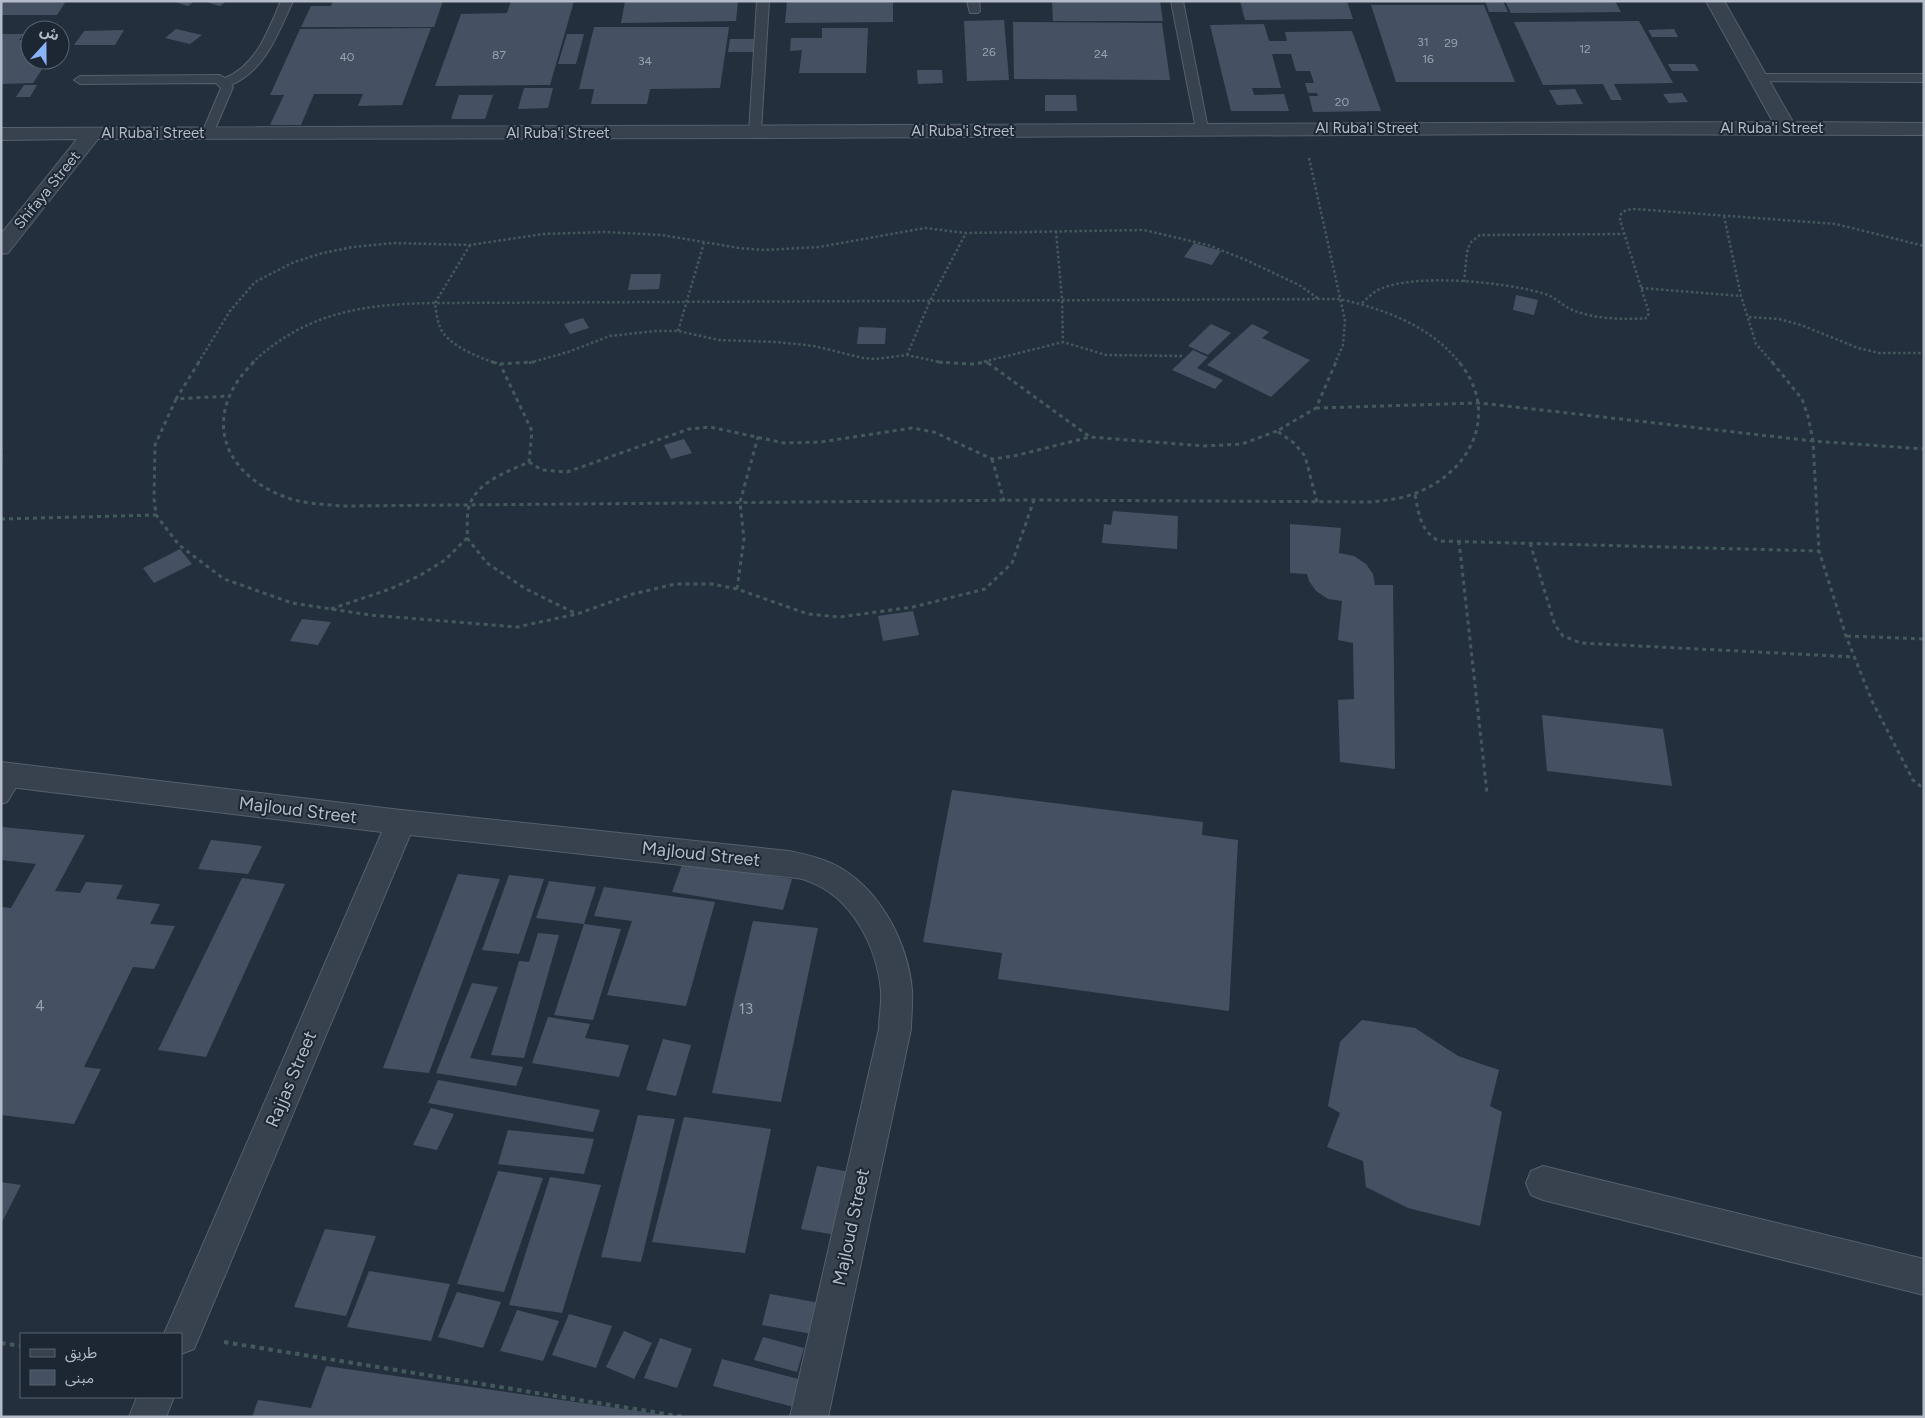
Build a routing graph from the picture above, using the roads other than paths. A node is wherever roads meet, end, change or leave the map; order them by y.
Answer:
1 (287, 1) edge
2 (763, 1) edge
3 (1177, 1) edge
4 (1715, 1) edge
5 (1758, 78) junction
6 (1924, 78) edge
7 (80, 80) dead end
8 (225, 83) junction
9 (1786, 127) junction
10 (1202, 129) junction
11 (1924, 129) edge
12 (755, 132) junction
13 (93, 133) junction
14 (208, 133) junction
15 (1, 134) edge
16 (1, 248) edge
17 (6, 782) edge
18 (401, 822) junction
19 (1543, 1183) dead end
20 (1924, 1277) edge
21 (182, 1334) edge
22 (156, 1398) edge
23 (147, 1417) edge
24 (809, 1417) edge

1 - 8 lane
2 - 12 lane
3 - 10 lane
4 - 5 street
5 - 6 lane
5 - 9 street
7 - 8 lane
8 - 14 lane
9 - 10 street, Al Ruba'i Street
9 - 11 street, Al Ruba'i Street
10 - 12 street, Al Ruba'i Street
12 - 14 street, Al Ruba'i Street
13 - 14 street, Al Ruba'i Street
13 - 15 street, Al Ruba'i Street
13 - 16 street, Shifaya Street
17 - 18 street, Majloud Street
18 - 21 street, Rajjas Street
18 - 24 street, Majloud Street
19 - 20 street
22 - 23 street

